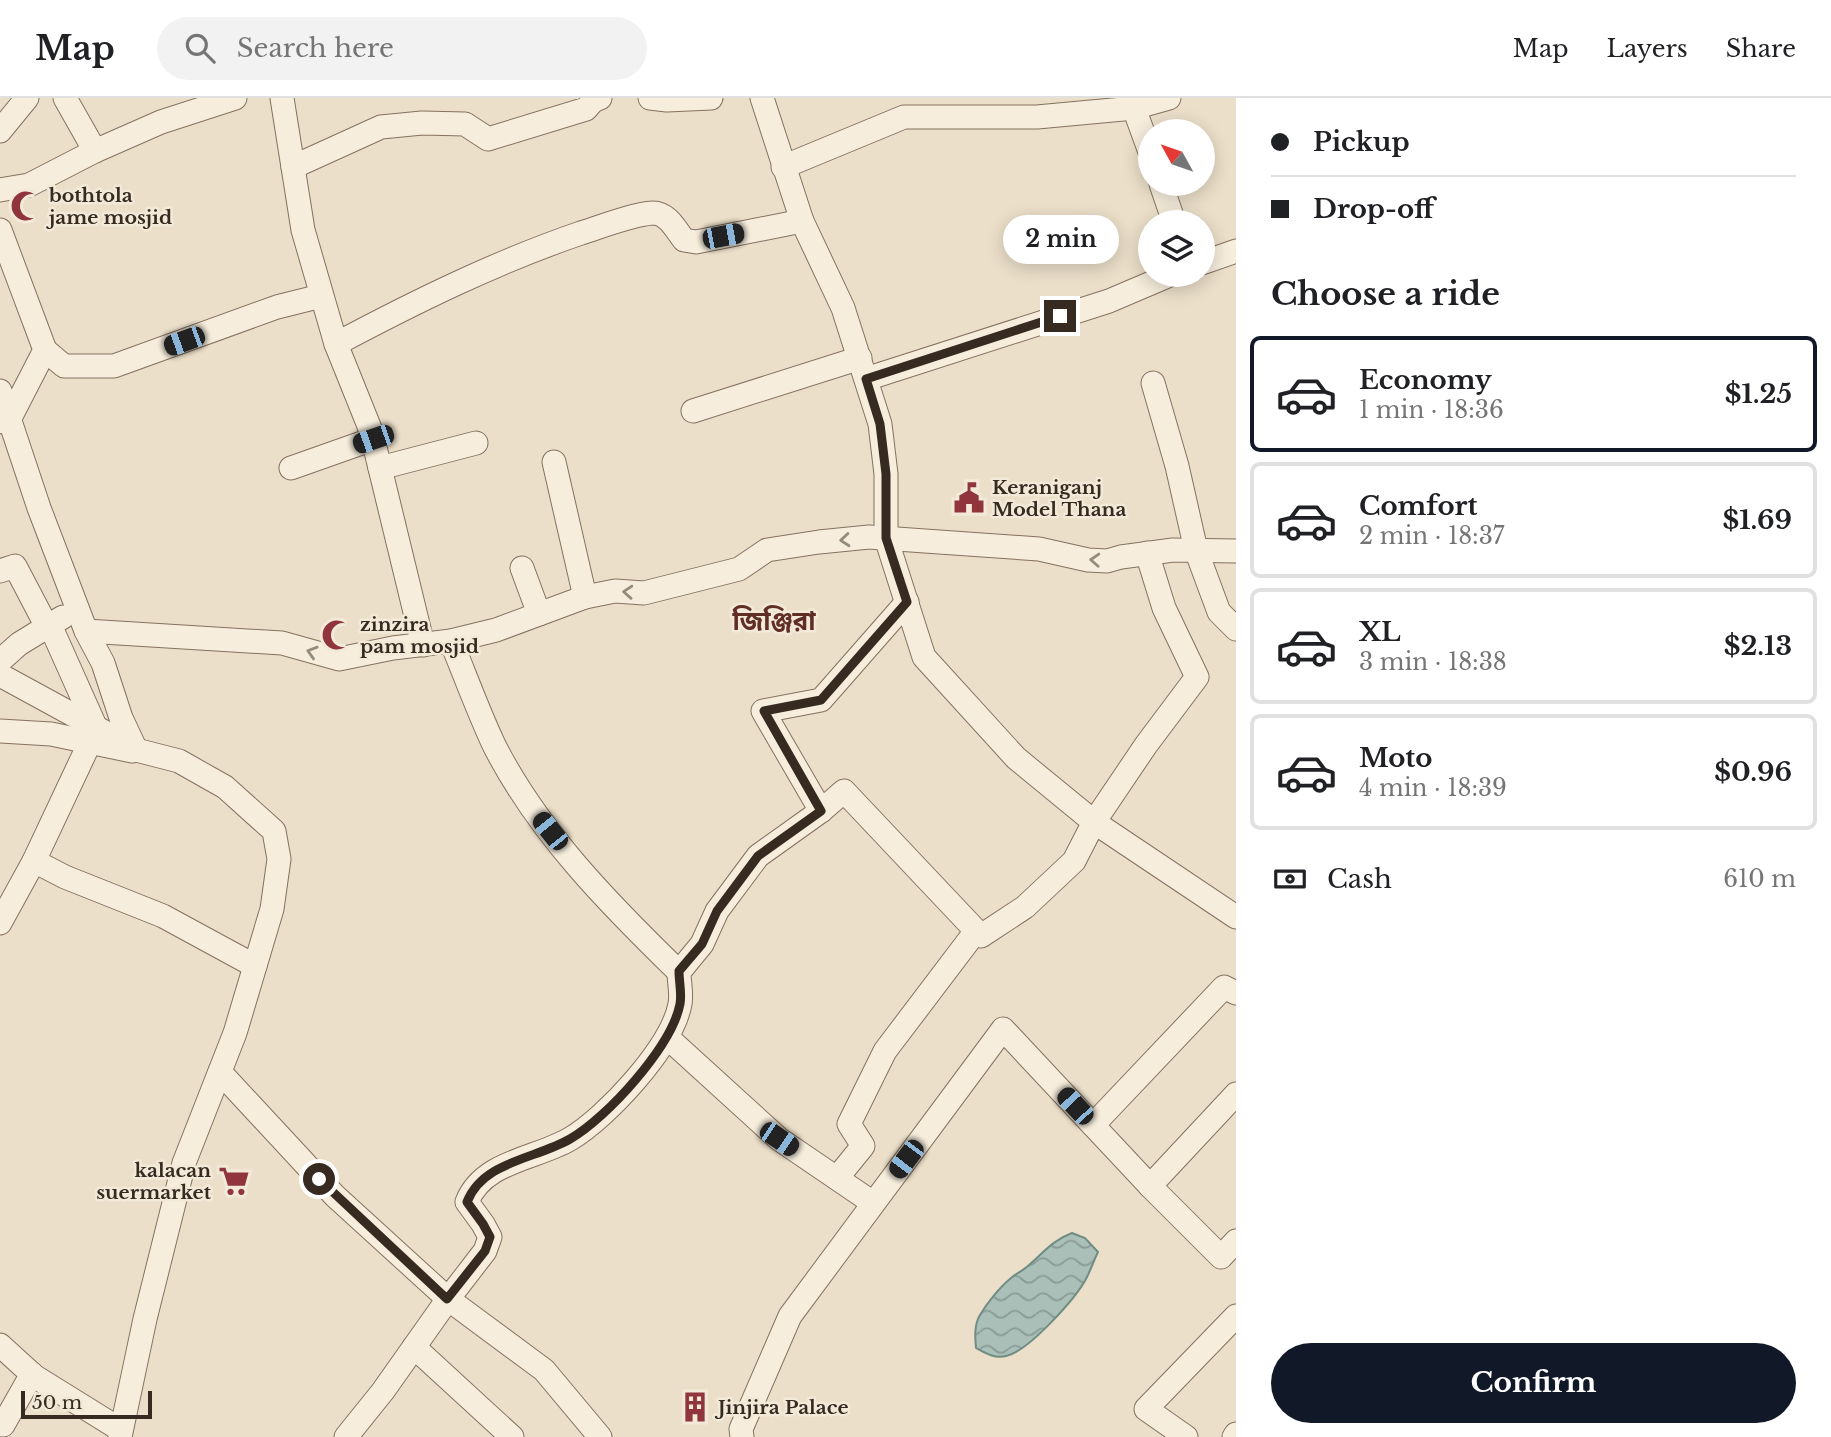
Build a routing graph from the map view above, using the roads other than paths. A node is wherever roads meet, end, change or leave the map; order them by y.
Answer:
1 (27, 98) edge
2 (65, 98) edge
3 (235, 98) edge
4 (282, 98) edge
5 (600, 98) edge
6 (650, 98) edge
7 (711, 98) edge
8 (762, 98) edge
9 (1169, 98) edge
10 (1019, 108) edge
11 (1134, 108) junction
12 (1138, 119) edge
13 (0, 131) edge
14 (95, 151) junction
15 (293, 167) junction
16 (783, 167) junction
17 (0, 190) edge
18 (802, 221) junction
19 (0, 230) edge
20 (1236, 251) edge
21 (1215, 258) edge
22 (1142, 287) edge
23 (321, 296) junction
24 (336, 344) junction
25 (45, 350) junction
26 (863, 368) junction
27 (1153, 383) dead end
28 (0, 391) edge
29 (692, 411) dead end
30 (5, 421) edge
31 (373, 439) junction
32 (476, 443) dead end
33 (554, 462) dead end
34 (291, 468) dead end
35 (380, 468) junction
36 (886, 538) junction
37 (1196, 550) junction
38 (1236, 551) edge
39 (1147, 553) junction
40 (522, 568) dead end
41 (0, 571) edge
42 (585, 597) junction
43 (907, 602) junction
44 (78, 608) junction
45 (539, 614) junction
46 (48, 626) junction
47 (1236, 629) edge
48 (86, 631) junction
49 (451, 641) junction
50 (423, 645) junction
51 (0, 661) edge
52 (0, 675) edge
53 (0, 731) edge
54 (93, 735) junction
55 (136, 750) junction
56 (821, 811) junction
57 (1094, 822) junction
58 (34, 861) junction
59 (1236, 917) edge
60 (0, 923) edge
61 (976, 930) junction
62 (255, 966) junction
63 (679, 971) junction
64 (1236, 993) edge
65 (668, 1038) junction
66 (220, 1072) junction
67 (1236, 1094) edge
68 (1093, 1125) junction
69 (837, 1178) junction
70 (1150, 1186) junction
71 (873, 1203) junction
72 (1236, 1241) edge
73 (447, 1299) junction
74 (1236, 1316) edge
75 (0, 1345) edge
76 (414, 1347) junction
77 (32, 1374) junction
78 (0, 1423) edge
79 (120, 1434) edge
80 (346, 1437) edge
81 (512, 1437) edge
82 (600, 1437) edge
83 (741, 1437) edge
84 (1186, 1437) edge

1 - 13 street
2 - 14 street
3 - 14 street
4 - 15 street
5 - 15 street
6 - 7 street
8 - 16 street
9 - 11 street
10 - 11 street
10 - 16 street
11 - 12 street
14 - 17 street
15 - 23 street
16 - 18 street
18 - 24 street
18 - 26 street
19 - 25 street
20 - 21 street
22 - 26 street
23 - 24 street
23 - 25 street
24 - 31 street
25 - 30 street
26 - 29 street
26 - 36 street
27 - 37 street
28 - 30 street
30 - 44 street
31 - 34 street
31 - 35 street
32 - 35 street
33 - 42 street
35 - 50 street
39 -> 36 street
36 -> 42 street
36 - 43 street
37 - 38 street
37 - 39 street
37 - 47 street
39 - 57 street
40 - 45 street
41 - 46 street
42 - 45 street
43 - 56 street
43 - 57 street
44 - 46 street
44 - 48 street
45 - 49 street
46 - 51 street
46 - 54 street
50 -> 48 street
48 - 55 street
49 - 50 street
49 - 63 street
52 - 54 street
53 - 54 street
54 - 55 street
54 - 58 street
55 - 62 street
56 - 61 street
56 - 63 street
57 - 59 street
57 - 61 street
58 - 60 street
58 - 62 street
61 - 69 street
62 - 66 street
63 - 65 street
64 - 68 street
65 - 69 street
65 - 73 street
66 - 73 street
66 - 79 street
67 - 70 street
68 - 70 street
68 - 71 street
69 - 71 street
70 - 72 street
71 - 83 street
73 - 76 street
73 - 82 street
74 - 84 street
75 - 77 street
76 - 80 street
76 - 81 street
77 - 78 street
77 - 79 street

